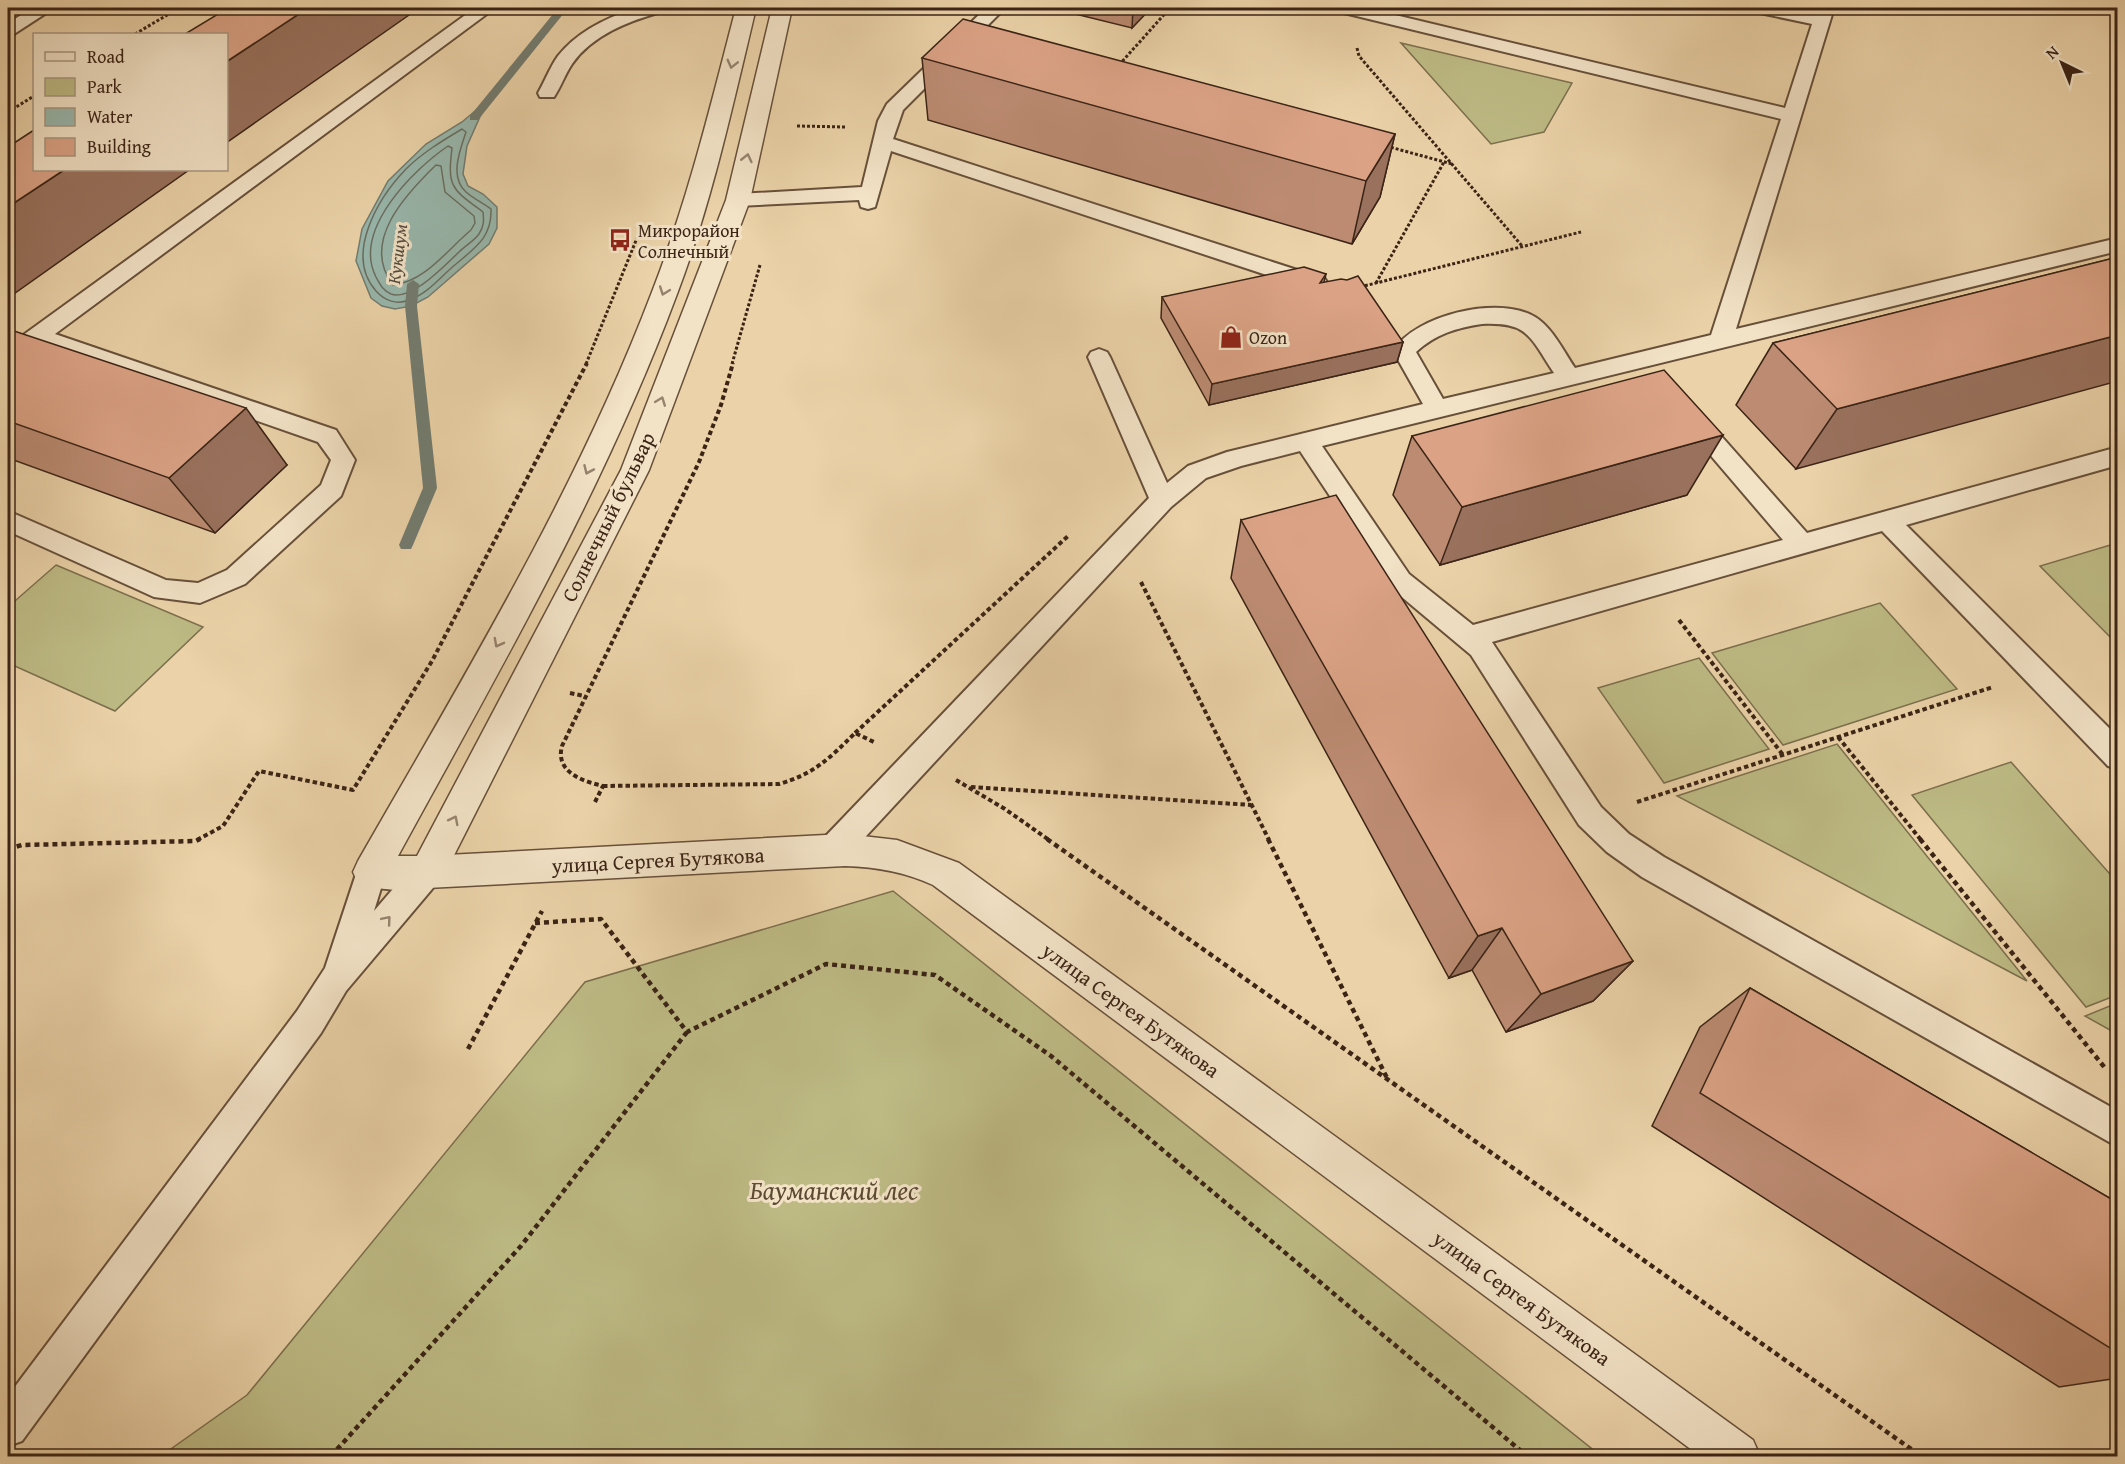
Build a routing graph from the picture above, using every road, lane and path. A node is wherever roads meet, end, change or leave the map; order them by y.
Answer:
1 (45, 8) edge
2 (179, 8) edge
3 (486, 8) edge
4 (655, 8) edge
5 (746, 8) edge
6 (782, 8) edge
7 (996, 8) edge
8 (1170, 8) edge
9 (1346, 8) edge
10 (1761, 8) edge
11 (1824, 14) edge
12 (1380, 16) junction
13 (8, 30) edge
14 (137, 33) edge
15 (1113, 73) edge
16 (547, 93) dead end
17 (33, 97) edge
18 (8, 112) edge
19 (1792, 116) junction
20 (795, 126) dead end
21 (884, 135) junction
22 (1376, 144) edge
23 (1444, 162) junction
24 (1452, 164) junction
25 (738, 200) junction
26 (696, 202) junction
27 (1581, 232) dead end
28 (639, 233) dead end
29 (2118, 244) edge
30 (1523, 247) junction
31 (1376, 284) junction
32 (1342, 292) joint
33 (37, 336) junction
34 (1721, 340) junction
35 (8, 357) edge
36 (1100, 357) dead end
37 (1569, 377) junction
38 (1657, 378) junction
39 (1437, 410) junction
40 (1306, 441) junction
41 (2118, 456) edge
42 (1162, 500) junction
43 (8, 520) edge
44 (1886, 520) junction
45 (1122, 542) junction
46 (1802, 544) junction
47 (1653, 586) junction
48 (1470, 637) junction
49 (2038, 673) junction
50 (584, 696) dead end
51 (855, 733) junction
52 (1838, 737) junction
53 (1783, 754) junction
54 (2118, 757) edge
55 (916, 762) junction
56 (603, 786) junction
57 (970, 787) junction
58 (595, 802) dead end
59 (1251, 805) junction
60 (1590, 816) junction
61 (8, 849) edge
62 (832, 851) junction
63 (371, 872) junction
64 (427, 872) junction
65 (335, 980) junction
66 (687, 1032) junction
67 (468, 1049) dead end
68 (2110, 1075) dead end
69 (1387, 1078) junction
70 (2118, 1130) edge
71 (8, 1427) edge
72 (331, 1456) edge
73 (1527, 1456) edge
74 (1737, 1456) edge
75 (1921, 1456) edge

1 - 13 lane
2 - 14 path
3 - 33 lane
4 - 16 lane
5 -> 26 street, Солнечный бульвар
25 -> 6 street, Солнечный бульвар
7 - 21 lane
8 - 15 path
9 - 12 lane
10 - 11 lane
11 - 19 lane
12 - 19 lane
12 - 24 path
17 - 18 path
19 - 34 lane
20 - 21 path
21 - 25 lane
21 - 32 lane
22 - 23 path
23 - 24 path
23 - 31 path
24 - 30 path
25 - 26 street
64 -> 25 street, Солнечный бульвар
26 -> 63 street, Солнечный бульвар
27 - 30 path
28 - 61 path
29 - 34 lane
30 - 31 path
31 - 32 path
33 - 35 lane
33 - 43 lane
34 - 38 lane
36 - 42 lane
37 - 38 lane
37 - 39 lane
37 - 39 lane
38 - 46 lane
39 - 40 lane
40 - 42 lane
40 - 48 lane
41 - 44 lane
42 - 45 lane
44 - 46 lane
44 - 49 lane
45 - 51 path
45 - 55 lane
45 - 59 path
46 - 47 lane
47 - 48 lane
47 - 53 path
48 - 60 lane
49 - 52 path
49 - 54 lane
50 - 56 path
51 - 55 path
51 - 56 path
52 - 53 path
52 - 68 path
53 - 60 path
55 - 57 path
55 - 62 lane
56 - 58 path
57 - 59 path
57 - 69 path
59 - 69 path
60 - 70 lane
62 - 64 street, улица Сергея Бутякова
62 - 74 street, улица Сергея Бутякова
63 - 64 street, улица Сергея Бутякова
63 - 65 lane, Солнечный бульвар
65 -> 64 lane, Солнечный бульвар
65 - 71 lane, Солнечный бульвар
66 - 67 path
66 - 72 path
66 - 73 path
69 - 75 path

